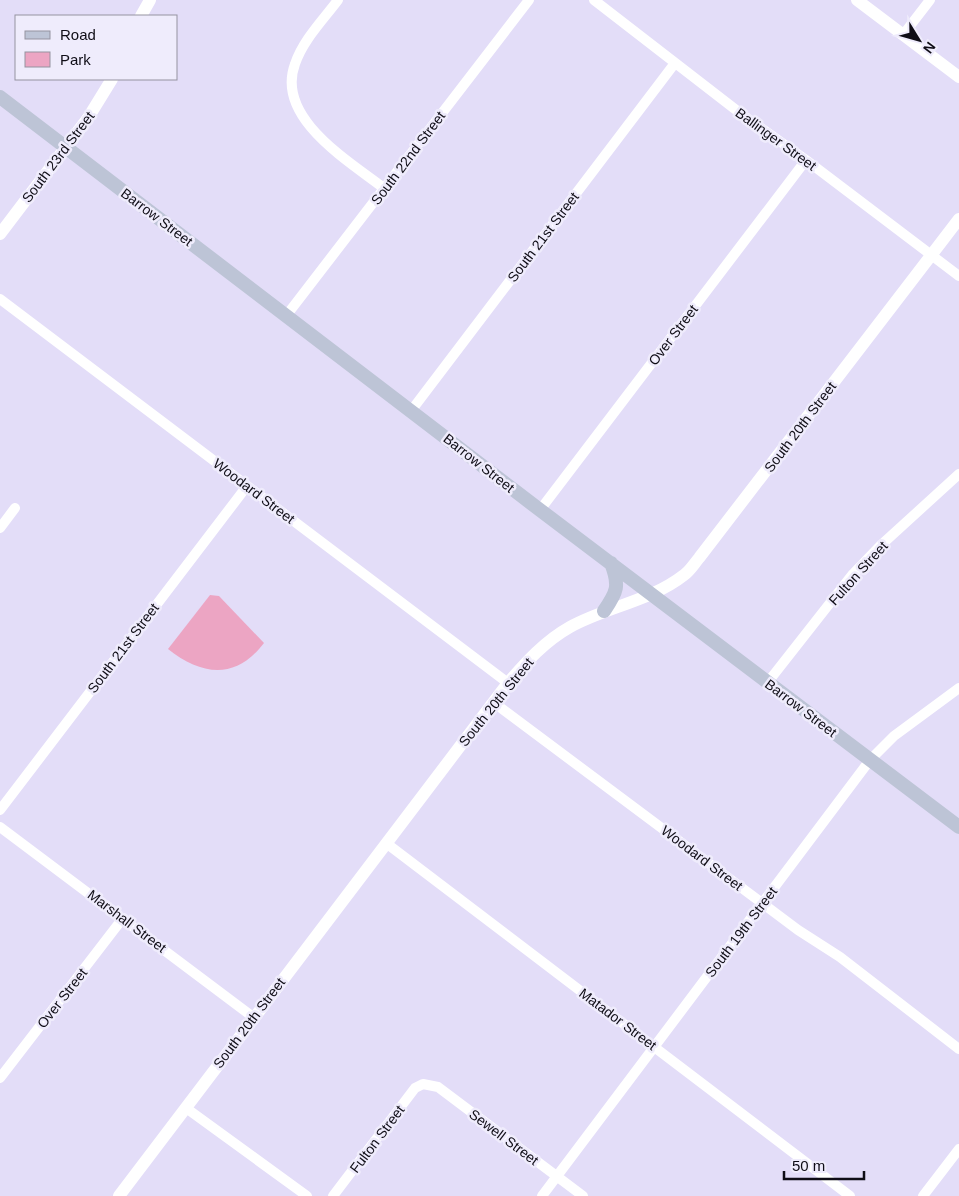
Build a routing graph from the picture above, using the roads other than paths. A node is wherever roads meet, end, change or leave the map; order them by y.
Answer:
1 (150, 0) edge
2 (338, 0) edge
3 (529, 0) edge
4 (594, 0) edge
5 (857, 0) edge
6 (930, 0) edge
7 (142, 15) edge
8 (903, 35) junction
9 (675, 63) junction
10 (959, 77) edge
11 (111, 80) edge
12 (0, 97) edge
13 (66, 147) junction
14 (806, 160) junction
15 (385, 189) junction
16 (959, 219) edge
17 (0, 234) edge
18 (931, 255) junction
19 (959, 276) edge
20 (0, 299) edge
21 (286, 316) junction
22 (411, 411) junction
23 (959, 474) edge
24 (247, 486) junction
25 (15, 508) dead end
26 (540, 510) junction
27 (0, 528) edge
28 (612, 564) junction
29 (652, 594) junction
30 (604, 611) junction
31 (768, 682) junction
32 (508, 683) junction
33 (959, 688) edge
34 (493, 702) junction
35 (870, 760) junction
36 (0, 810) edge
37 (0, 826) edge
38 (959, 826) edge
39 (386, 843) junction
40 (763, 904) junction
41 (123, 918) junction
42 (253, 1017) junction
43 (654, 1047) junction
44 (959, 1049) edge
45 (0, 1078) edge
46 (423, 1084) joint
47 (186, 1108) junction
48 (959, 1149) edge
49 (557, 1176) junction
50 (119, 1196) edge
51 (307, 1196) edge
52 (333, 1196) edge
53 (542, 1196) edge
54 (583, 1196) edge
55 (850, 1196) edge
56 (923, 1196) edge

1 - 7 street
2 - 15 street
3 - 15 street, South 22nd Street
4 - 9 street, Ballinger Street
5 - 8 street
6 - 8 street
8 - 10 street
9 - 14 street, Ballinger Street
9 - 22 street, South 21st Street
11 - 13 street, South 23rd Street
12 - 13 main road, Barrow Street
13 - 17 street, South 23rd Street
13 - 21 main road, Barrow Street
14 - 18 street, Ballinger Street
14 - 26 street, Over Street
15 - 21 street, South 22nd Street
16 - 18 street, South 20th Street
18 - 19 street, Ballinger Street
18 - 29 street, South 20th Street
20 - 24 street, Woodard Street
21 - 22 main road, Barrow Street
22 - 26 main road, Barrow Street
23 - 31 street, Fulton Street
24 - 32 street, Woodard Street
24 - 36 street, South 21st Street
25 - 27 street
26 - 28 main road, Barrow Street
28 - 29 main road, Barrow Street
28 - 30 main road
29 - 30 street, South 20th Street
29 - 31 main road, Barrow Street
30 - 32 street, South 20th Street
31 - 35 main road, Barrow Street
32 - 34 street, South 20th Street
33 - 35 street, South 19th Street
34 - 39 street, South 20th Street
34 - 40 street, Woodard Street
35 - 38 main road, Barrow Street
35 - 40 street, South 19th Street
37 - 41 street, Marshall Street
39 - 42 street, South 20th Street
39 - 43 street, Matador Street
40 - 43 street, South 19th Street
40 - 44 street, Woodard Street
41 - 42 street, Marshall Street
41 - 45 street, Over Street
42 - 47 street, South 20th Street
43 - 49 street, South 19th Street
43 - 55 street, Matador Street
46 - 49 street, Sewell Street
46 - 52 street, Fulton Street
47 - 50 street, South 20th Street
47 - 51 street
48 - 56 street
49 - 53 street, South 19th Street
49 - 54 street, Sewell Street

